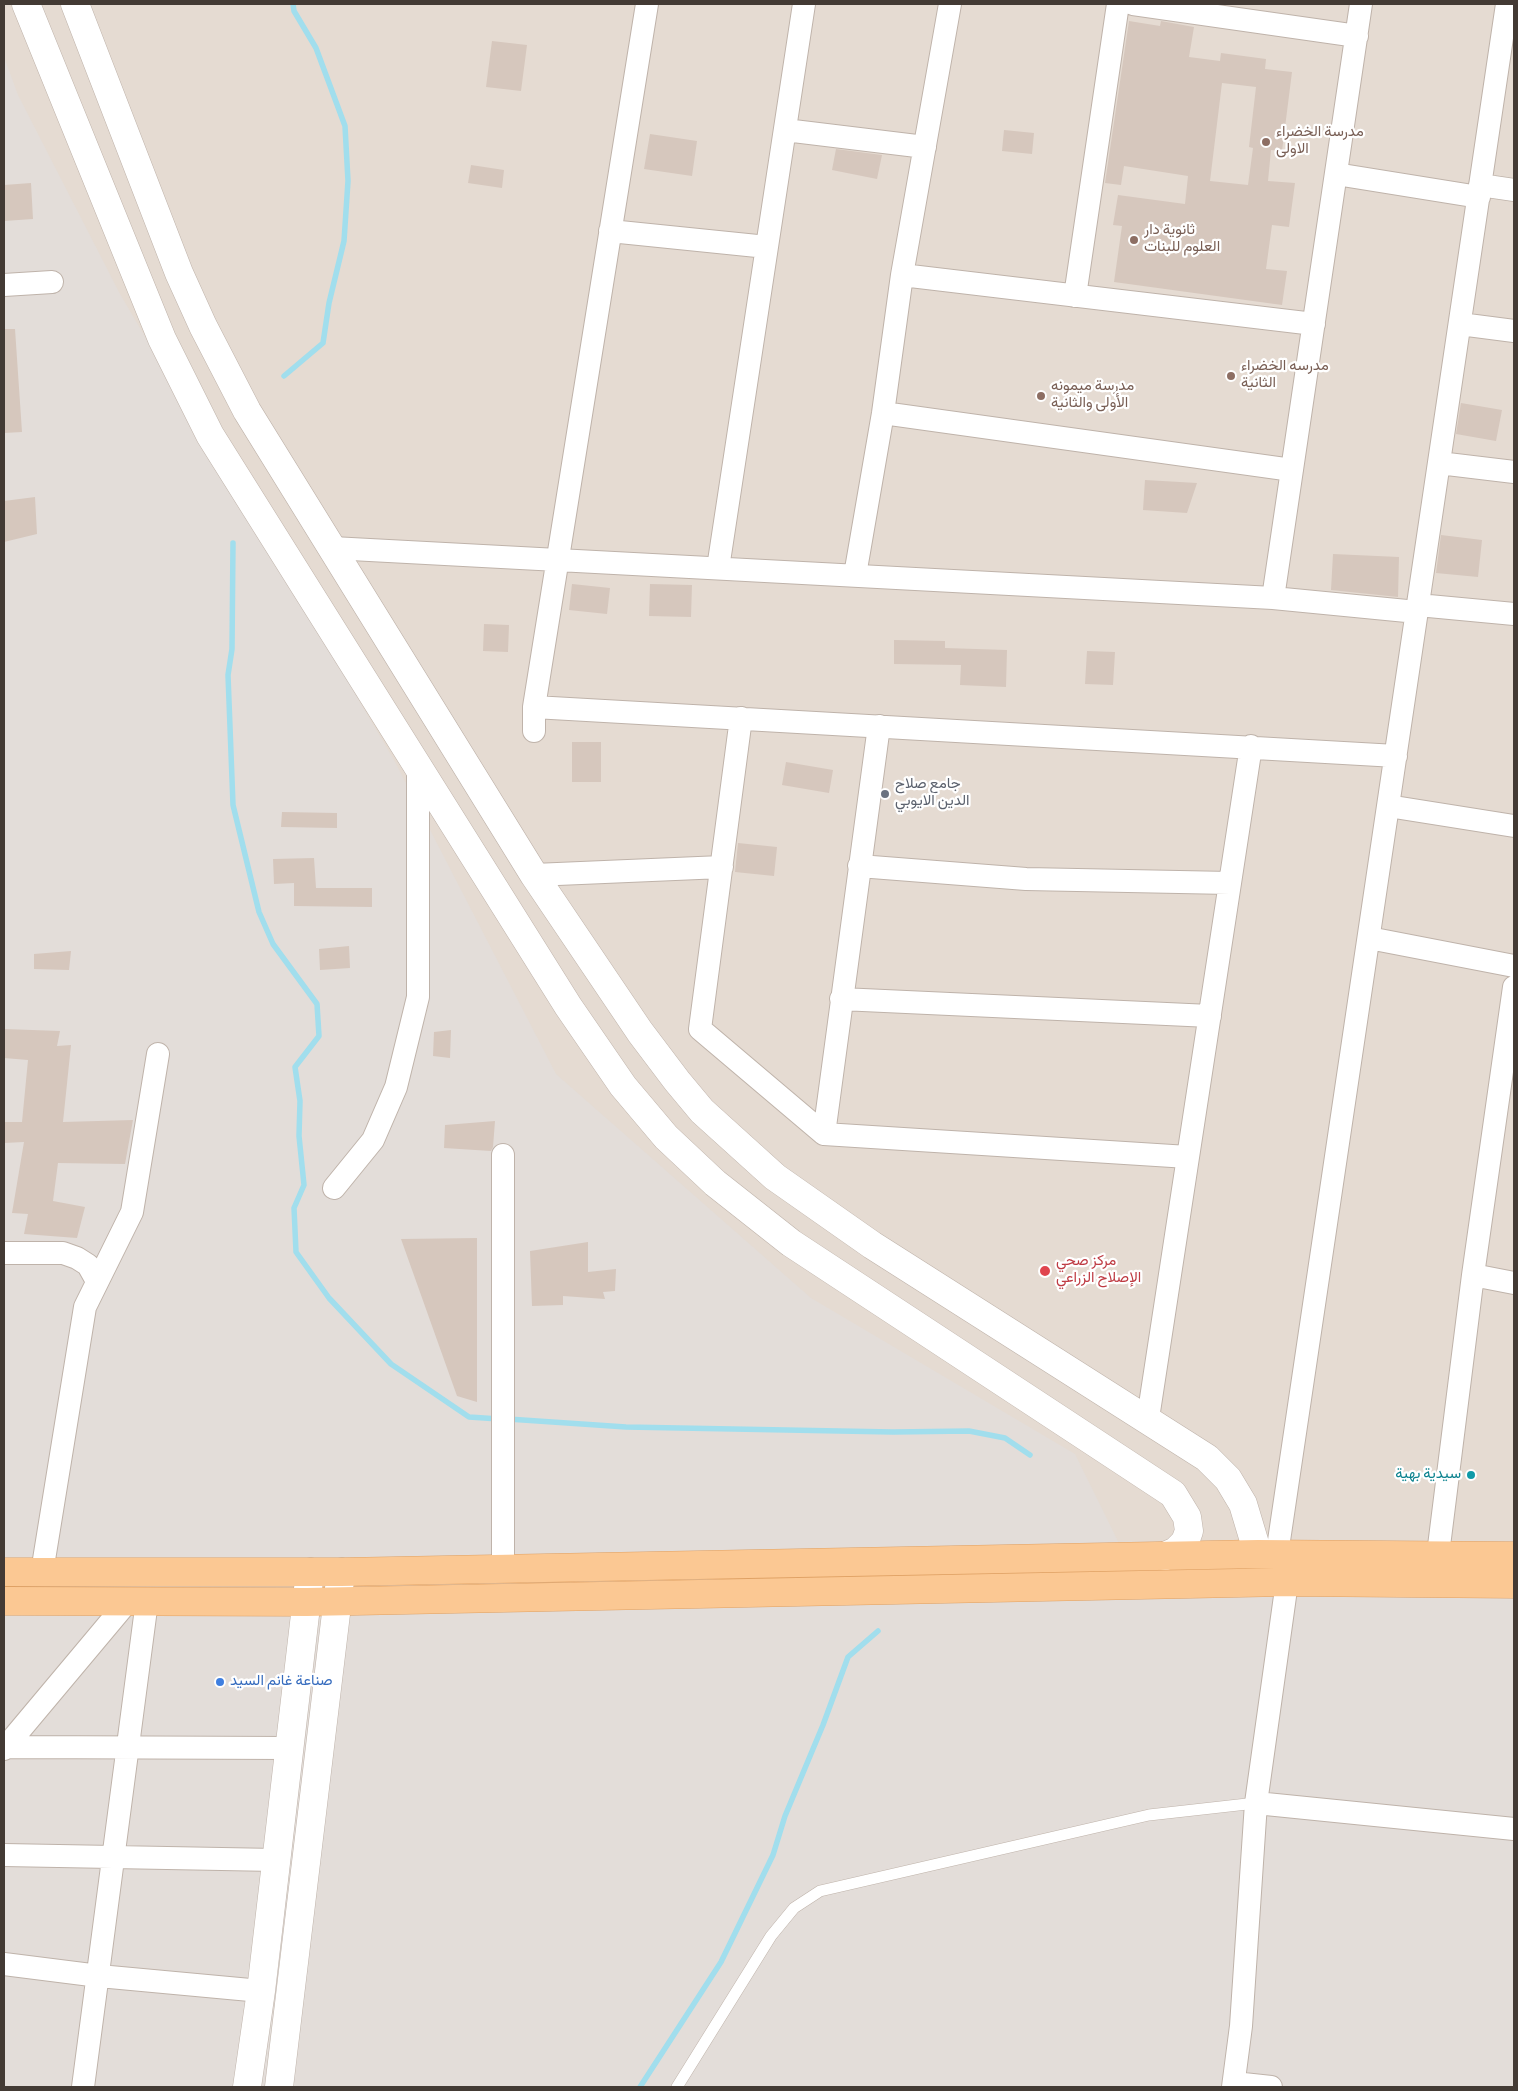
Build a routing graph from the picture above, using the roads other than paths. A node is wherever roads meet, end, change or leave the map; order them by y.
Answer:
1 (26, 4) edge
2 (75, 4) edge
3 (647, 4) edge
4 (804, 4) edge
5 (950, 4) edge
6 (1118, 4) edge
7 (1133, 4) edge
8 (1361, 4) edge
9 (1507, 4) edge
10 (1356, 36) junction
11 (1507, 56) edge
12 (785, 130) junction
13 (925, 147) junction
14 (1336, 174) junction
15 (1514, 190) edge
16 (1480, 191) junction
17 (610, 231) junction
18 (767, 247) junction
19 (902, 275) junction
20 (52, 282) dead end
21 (4, 285) edge
22 (1075, 296) junction
23 (1314, 324) junction
24 (1460, 324) junction
25 (1514, 331) edge
26 (883, 414) junction
27 (1439, 463) junction
28 (1292, 470) junction
29 (1514, 472) edge
30 (332, 548) junction
31 (558, 560) junction
32 (718, 568) junction
33 (855, 575) junction
34 (360, 592) junction
35 (1273, 598) junction
36 (319, 606) junction
37 (1418, 609) junction
38 (1514, 614) edge
39 (534, 707) junction
40 (741, 718) junction
41 (879, 726) junction
42 (534, 731) dead end
43 (1251, 746) junction
44 (1396, 756) junction
45 (418, 768) junction
46 (1388, 806) junction
47 (1514, 826) edge
48 (859, 866) junction
49 (722, 867) junction
50 (534, 875) junction
51 (1230, 883) junction
52 (1369, 938) junction
53 (1514, 966) edge
54 (1514, 987) edge
55 (841, 999) junction
56 (1210, 1016) junction
57 (158, 1054) dead end
58 (1505, 1117) edge
59 (824, 1134) junction
60 (503, 1154) dead end
61 (1188, 1157) junction
62 (334, 1188) dead end
63 (4, 1253) edge
64 (1473, 1275) junction
65 (98, 1280) junction
66 (1514, 1283) edge
67 (1148, 1418) junction
68 (1268, 1554) junction
69 (1438, 1554) junction
70 (1165, 1556) junction
71 (1514, 1556) edge
72 (503, 1569) junction
73 (4, 1572) edge
74 (42, 1572) junction
75 (310, 1572) junction
76 (341, 1572) junction
77 (1287, 1582) junction
78 (1514, 1584) edge
79 (4, 1601) edge
80 (137, 1601) junction
81 (337, 1601) junction
82 (307, 1602) junction
83 (5, 1748) edge
84 (290, 1748) junction
85 (126, 1749) junction
86 (1256, 1803) junction
87 (1514, 1829) edge
88 (4, 1855) edge
89 (113, 1857) junction
90 (276, 1860) junction
91 (4, 1964) edge
92 (99, 1976) junction
93 (261, 1991) junction
94 (1234, 2085) edge
95 (83, 2087) edge
96 (247, 2087) edge
97 (279, 2087) edge
98 (677, 2087) edge
99 (1271, 2087) edge

1 - 36 street
2 - 30 street
3 - 17 street
4 - 12 street
5 - 13 street
6 - 22 street
7 - 10 street
8 - 10 street
9 - 11 street
10 - 14 street
11 - 16 street
12 - 13 street
12 - 18 street
13 - 19 street
14 - 16 street
14 - 23 street
15 - 16 street
16 - 24 street
17 - 18 street
17 - 31 street
18 - 32 street
19 - 22 street
19 - 26 street
20 - 21 street
22 - 23 street
23 - 28 street
24 - 25 street
24 - 27 street
26 - 28 street
26 - 33 street
27 - 29 street
27 - 37 street
28 - 35 street
30 - 31 street
30 - 34 street
31 - 32 street
31 - 39 street
32 - 33 street
33 - 35 street
34 - 36 street
34 - 50 street
35 - 37 street
36 - 45 street
37 - 38 street
37 - 44 street
39 - 40 street
39 - 42 street
40 - 41 street
40 - 49 street
41 - 43 street
41 - 48 street
43 - 44 street
43 - 51 street
44 - 46 street
45 - 62 street
45 - 70 street
46 - 47 street
46 - 52 street
48 - 51 street
48 - 55 street
49 - 50 street
49 - 59 street
50 - 67 street
51 - 56 street
52 - 53 street
52 - 68 street
54 - 58 street
55 - 56 street
55 - 59 street
56 - 61 street
57 - 65 street
58 - 64 street
59 - 61 street
60 - 72 street
61 - 67 street
63 - 65 street
64 - 66 street
64 - 69 street
65 - 74 street
67 - 68 street
68 - 69 main road
68 - 70 main road
69 - 71 main road
70 - 72 main road
72 - 76 main road
73 - 74 main road
74 - 75 main road
75 - 76 main road
75 - 82 street
76 - 81 street
77 - 78 main road
77 - 81 main road
77 - 86 street
79 - 80 main road
80 - 82 main road
80 - 83 street
80 - 85 street
81 - 82 main road
81 - 97 street
82 - 84 street
83 - 85 street
84 - 85 street
84 - 90 street
85 - 89 street
86 - 87 street
86 - 94 street
86 - 98 lane
88 - 89 street
89 - 90 street
89 - 92 street
90 - 93 street
91 - 92 street
92 - 93 street
92 - 95 street
93 - 96 street
94 - 99 street

